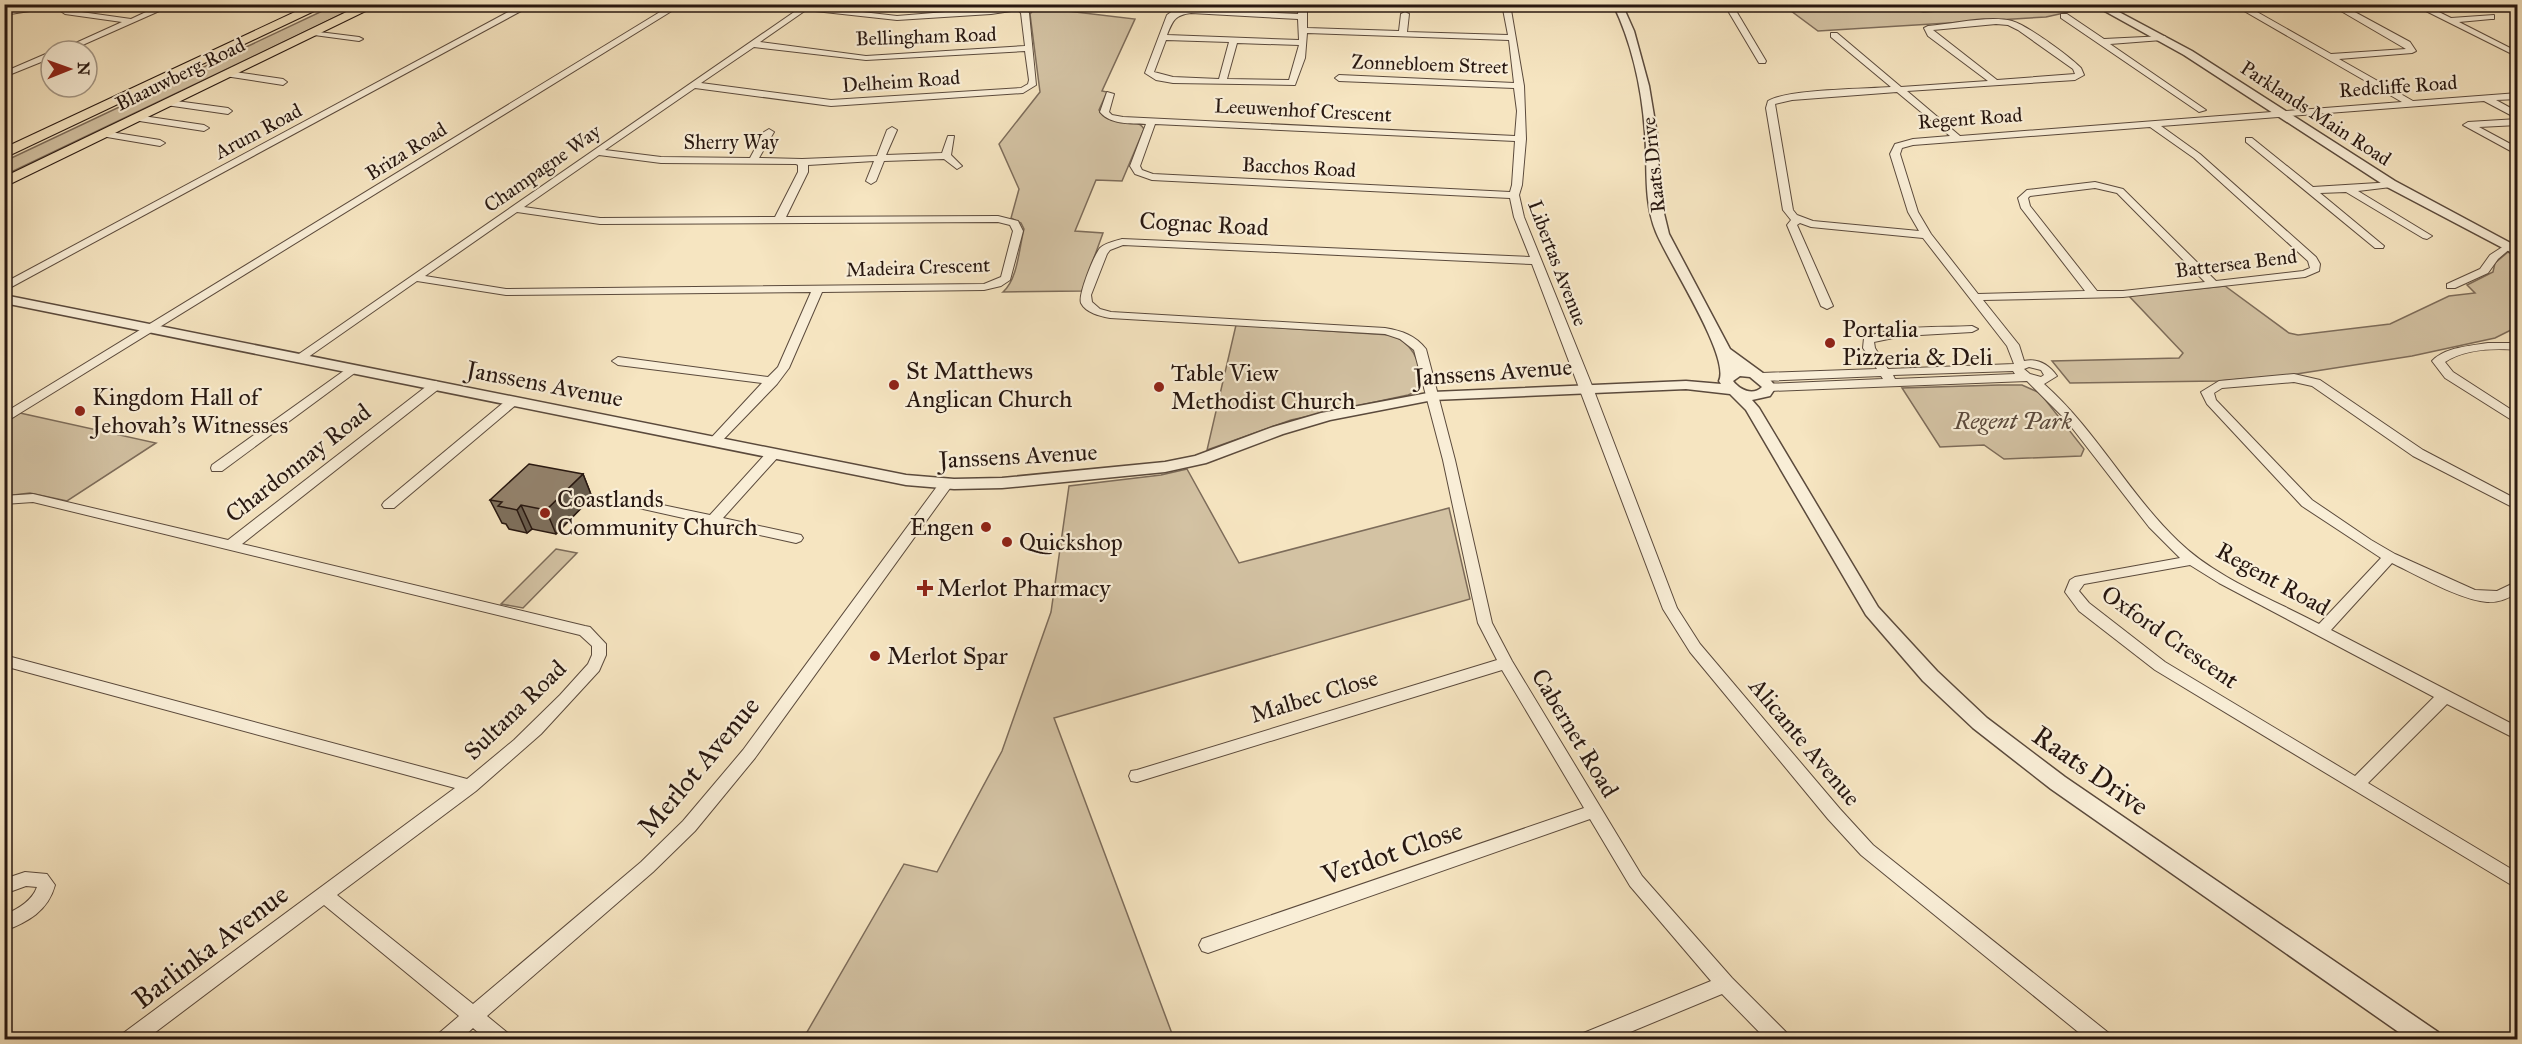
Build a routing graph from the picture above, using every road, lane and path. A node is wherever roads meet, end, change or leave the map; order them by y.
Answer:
1 (171, 4) edge
2 (323, 4) edge
3 (374, 4) edge
4 (530, 4) edge
5 (679, 4) edge
6 (767, 4) edge
7 (1039, 4) edge
8 (1303, 4) edge
9 (1506, 4) edge
10 (1617, 4) edge
11 (1728, 4) edge
12 (2096, 4) edge
13 (2236, 4) edge
14 (2333, 4) edge
15 (2416, 4) edge
16 (56, 5) edge
17 (804, 8) junction
18 (1021, 8) junction
19 (4, 13) edge
20 (1405, 14) dead end
21 (2064, 16) dead end
22 (1301, 17) junction
23 (2491, 17) dead end
24 (131, 21) junction
25 (2446, 21) junction
26 (1303, 30) junction
27 (314, 33) junction
28 (1403, 34) junction
29 (1834, 35) dead end
30 (1162, 37) junction
31 (2162, 38) junction
32 (90, 39) edge
33 (359, 39) dead end
34 (1513, 39) junction
35 (1234, 40) junction
36 (2102, 42) junction
37 (753, 44) junction
38 (1303, 44) junction
39 (1029, 48) junction
40 (2517, 55) edge
41 (2330, 57) junction
42 (39, 61) edge
43 (1762, 61) dead end
44 (228, 74) junction
45 (4, 75) edge
46 (1339, 78) dead end
47 (283, 82) dead end
48 (1222, 82) junction
49 (1996, 83) junction
50 (694, 85) junction
51 (1520, 86) junction
52 (1899, 89) junction
53 (1110, 94) dead end
54 (2517, 96) edge
55 (2499, 97) junction
56 (2485, 98) junction
57 (169, 103) junction
58 (2411, 104) junction
59 (2517, 107) edge
60 (2202, 110) dead end
61 (228, 111) dead end
62 (2281, 113) junction
63 (2517, 116) edge
64 (136, 118) junction
65 (1152, 121) junction
66 (2517, 122) edge
67 (2152, 124) junction
68 (204, 128) dead end
69 (892, 130) dead end
70 (769, 132) dead end
71 (104, 134) junction
72 (951, 138) dead end
73 (1957, 138) junction
74 (1521, 139) junction
75 (2249, 140) dead end
76 (160, 143) dead end
77 (597, 152) junction
78 (2517, 152) edge
79 (4, 154) edge
80 (946, 156) junction
81 (880, 158) junction
82 (753, 160) junction
83 (805, 161) junction
84 (957, 166) dead end
85 (871, 181) dead end
86 (4, 183) edge
87 (2391, 184) junction
88 (2348, 189) junction
89 (2310, 190) junction
90 (1514, 195) junction
91 (515, 209) junction
92 (779, 220) junction
93 (1797, 220) junction
94 (1926, 235) junction
95 (2427, 236) dead end
96 (2379, 246) dead end
97 (2512, 249) edge
98 (1537, 261) junction
99 (416, 278) junction
100 (2213, 284) junction
101 (2451, 286) dead end
102 (4, 288) edge
103 (818, 290) junction
104 (2093, 294) junction
105 (1975, 297) junction
106 (4, 299) edge
107 (1827, 306) dead end
108 (151, 328) junction
109 (1972, 329) dead end
110 (2013, 345) junction
111 (2517, 347) edge
112 (1724, 351) junction
113 (300, 358) junction
114 (618, 361) dead end
115 (2040, 366) junction
116 (352, 369) junction
117 (2024, 372) junction
118 (1889, 378) junction
119 (2050, 379) junction
120 (773, 381) junction
121 (1762, 383) junction
122 (1731, 384) junction
123 (436, 385) junction
124 (1587, 388) junction
125 (1433, 396) junction
126 (513, 401) junction
127 (2057, 401) junction
128 (4, 419) edge
129 (2517, 420) edge
130 (715, 441) junction
131 (774, 453) junction
132 (216, 468) dead end
133 (1792, 473) junction
134 (946, 484) junction
135 (4, 500) edge
136 (634, 503) dead end
137 (389, 505) dead end
138 (2517, 506) edge
139 (713, 520) junction
140 (796, 538) dead end
141 (230, 546) junction
142 (2390, 557) junction
143 (2193, 560) junction
144 (2517, 586) edge
145 (2321, 631) junction
146 (4, 660) edge
147 (1506, 663) junction
148 (2445, 696) junction
149 (2517, 734) edge
150 (1137, 776) dead end
151 (2356, 785) junction
152 (470, 786) junction
153 (1594, 811) junction
154 (2517, 882) edge
155 (4, 887) edge
156 (324, 895) junction
157 (4, 922) edge
158 (1208, 945) dead end
159 (1725, 984) junction
160 (473, 1015) junction
161 (129, 1040) edge
162 (445, 1040) edge
163 (502, 1040) edge
164 (1588, 1040) edge
165 (1781, 1040) edge
166 (2103, 1040) edge
167 (2430, 1040) edge

1 - 24 street
2 - 79 main road, Blaauwberg Road
3 - 27 main road, Blaauwberg Road
4 - 102 street, Arum Road
5 - 108 street, Briza Road
6 - 17 street
7 - 18 street
8 - 22 street
9 - 34 street, Libertas Avenue
10 - 112 street, Raats Drive
11 - 43 street
12 - 31 street, Parklands Main Road
13 - 41 street
14 - 41 street
15 - 25 street
16 - 19 street
16 - 24 street
17 - 18 street
17 - 37 street, Champagne Way
18 - 39 street, Delheim Road
20 - 28 street
21 - 36 street
22 - 26 street
22 - 30 street
23 - 25 street
24 - 32 street
25 - 40 street
26 - 28 street
26 - 38 street
27 - 33 street
27 - 44 main road, Blaauwberg Road
28 - 34 street
29 - 52 street
30 - 35 street
30 - 48 street
31 - 36 street
31 - 62 street, Parklands Main Road
34 - 51 street, Libertas Avenue
35 - 38 street
35 - 48 street
36 - 60 street
37 - 39 street, Bellingham Road
37 - 50 street, Champagne Way
38 - 48 street
39 - 50 street, Delheim Road
41 - 58 street
42 - 45 street
44 - 47 street
44 - 57 main road, Blaauwberg Road
46 - 51 street, Zonnebloem Street
49 - 49 street
49 - 52 street
50 - 77 street, Champagne Way
51 - 74 street, Libertas Avenue
52 - 73 street
52 - 93 street
53 - 65 street, Leeuwenhof Crescent
54 - 55 street, Redcliffe Road
55 - 56 street, Redcliffe Road
55 - 59 street
56 - 58 street, Redcliffe Road
56 - 63 street
57 - 61 street
57 - 64 main road, Blaauwberg Road
58 - 62 street, Redcliffe Road
62 - 67 street, Regent Road
62 - 87 street, Parklands Main Road
64 - 68 street
64 - 71 main road, Blaauwberg Road
65 - 74 street, Leeuwenhof Crescent
65 - 90 street, Bacchos Road
66 - 78 street
67 - 73 street, Regent Road
67 - 100 street, Battersea Bend
69 - 81 street
70 - 82 street
71 - 76 street
71 - 86 main road, Blaauwberg Road
72 - 80 street
73 - 94 street, Regent Road
74 - 90 street, Libertas Avenue
75 - 89 street
77 - 82 street, Sherry Way
77 - 91 street, Champagne Way
80 - 81 street
80 - 84 street
81 - 83 street
81 - 85 street
82 - 83 street, Sherry Way
83 - 92 street, Sherry Way
87 - 88 street
87 - 97 street, Parklands Main Road
88 - 89 street
88 - 95 street
89 - 96 street
90 - 98 street, Libertas Avenue
91 - 92 street, Madeira Crescent
91 - 99 street, Champagne Way
92 - 103 street, Madeira Crescent
93 - 94 street
93 - 107 street
94 - 105 street, Regent Road
97 - 101 street
98 - 124 street, Libertas Avenue
98 - 125 street, Cognac Road
99 - 103 street, Madeira Crescent
99 - 113 street, Champagne Way
100 - 104 street, Battersea Bend
100 - 104 street
103 - 120 street
104 - 105 street, Battersea Bend
105 - 110 street, Regent Road
106 - 108 street, Janssens Avenue
108 - 113 street, Janssens Avenue
108 - 128 street
109 - 118 street
110 - 115 street, Regent Road
110 - 117 street, Regent Road
111 - 129 street
112 - 121 street, Raats Drive
112 - 122 street, Raats Drive
113 - 116 street, Janssens Avenue
114 - 120 street
115 - 117 street
115 - 119 street, Regent Road
116 - 123 street, Janssens Avenue
116 - 132 street
117 - 118 street
117 - 119 street
117 - 127 street, Regent Road
118 - 121 street
119 - 127 street, Regent Road
120 - 130 street
121 - 122 street
121 - 122 street
121 - 133 street, Raats Drive
122 - 124 street, Janssens Avenue
122 - 133 street, Raats Drive
123 - 126 street, Janssens Avenue
123 - 141 street, Chardonnay Road
124 - 125 street, Janssens Avenue
124 - 166 street, Alicante Avenue
125 - 134 street, Janssens Avenue
125 - 147 street, Cabernet Road
126 - 130 street, Janssens Avenue
126 - 137 street
127 - 143 street, Regent Road
130 - 131 street, Janssens Avenue
131 - 134 street, Janssens Avenue
131 - 139 street
133 - 167 street, Raats Drive
134 - 160 street, Merlot Avenue
135 - 141 street, Chardonnay Road
136 - 139 street
138 - 142 street
139 - 140 street
141 - 152 street, Sultana Road
142 - 144 street
142 - 145 street
143 - 145 street, Regent Road
143 - 151 street, Oxford Crescent
145 - 148 street, Regent Road
146 - 152 street
147 - 150 street, Malbec Close
147 - 153 street, Cabernet Road
148 - 149 street, Regent Road
148 - 151 street
151 - 154 street, Oxford Crescent
152 - 156 street, Sultana Road
153 - 158 street, Verdot Close
153 - 159 street, Cabernet Road
155 - 157 street
156 - 160 street
156 - 161 street, Barlinka Avenue
159 - 164 street
159 - 165 street, Cabernet Road
160 - 162 street, Merlot Avenue
160 - 163 street

